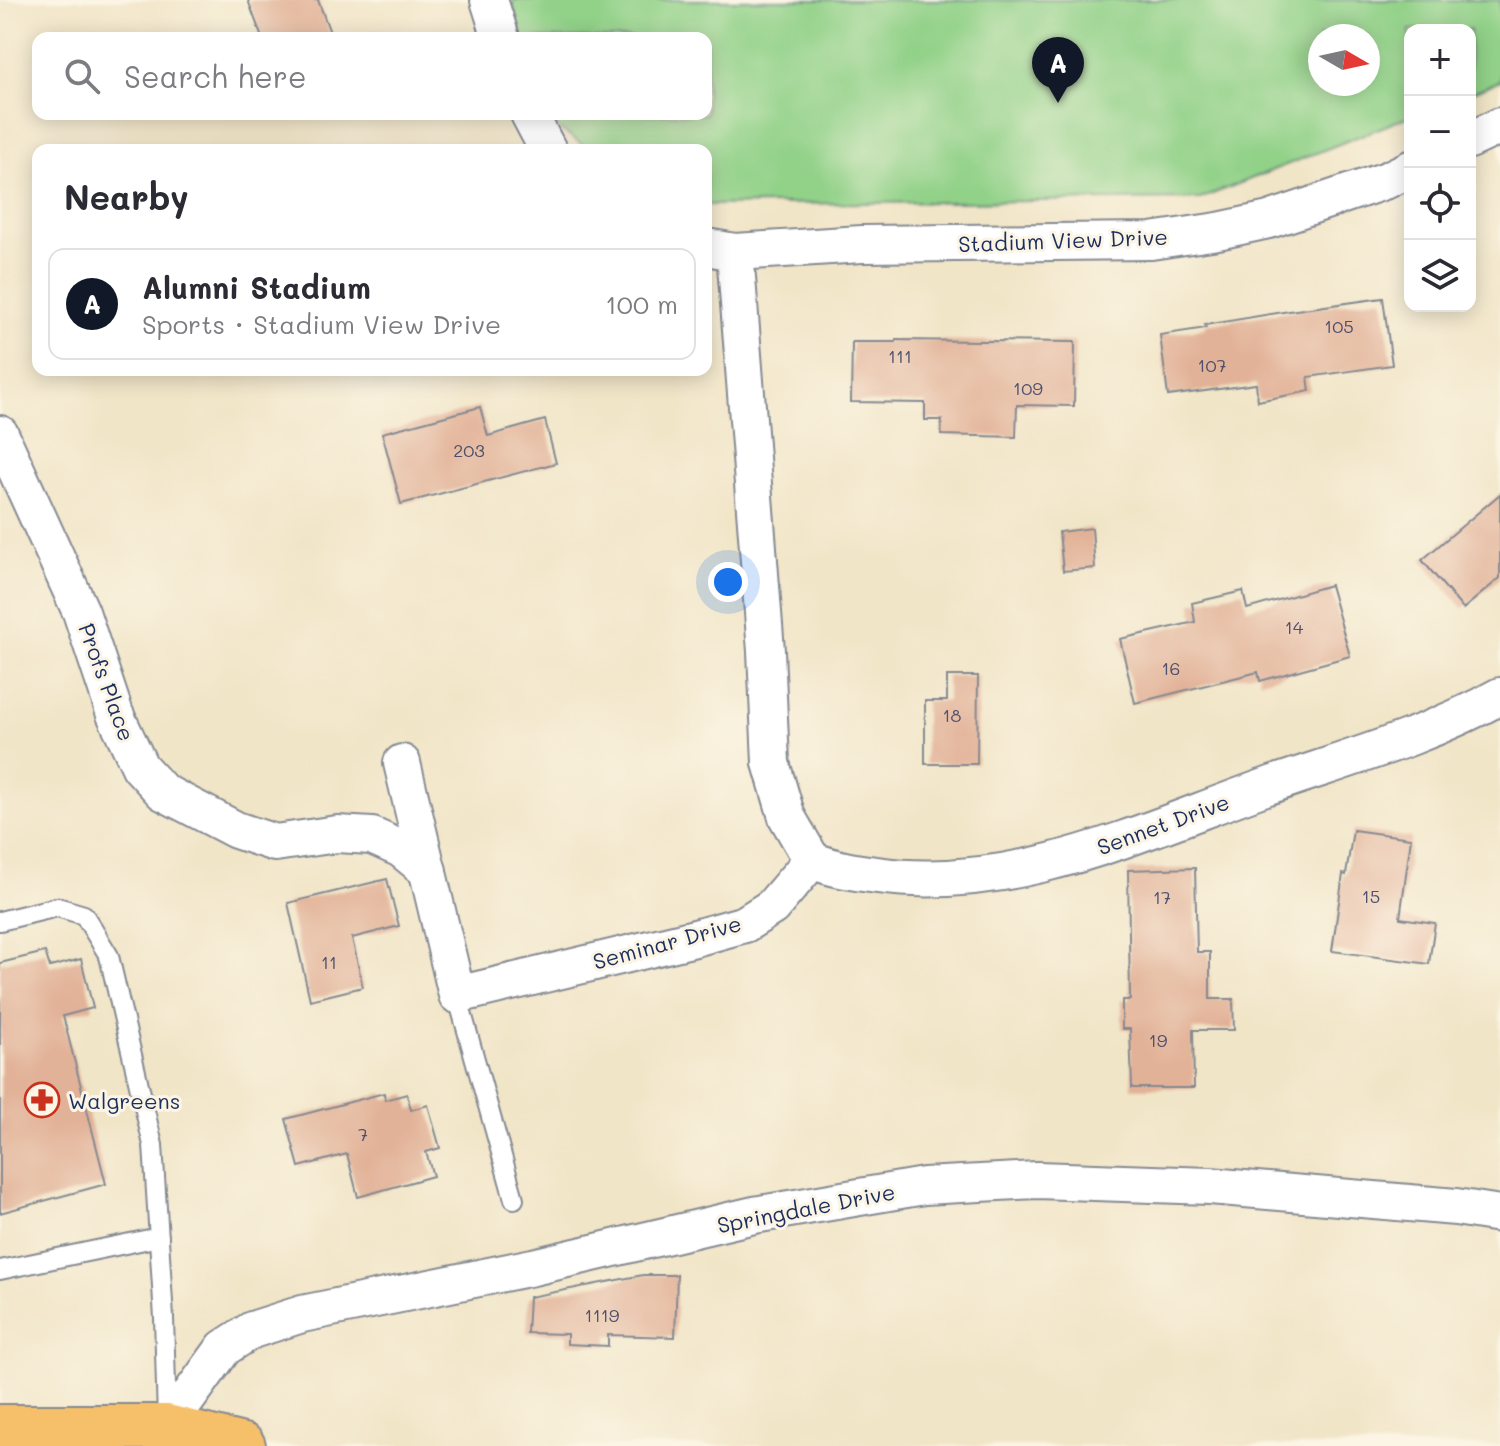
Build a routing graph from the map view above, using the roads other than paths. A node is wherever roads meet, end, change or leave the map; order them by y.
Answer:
1 (489, 0) edge
2 (499, 32) edge
3 (532, 120) edge
4 (1500, 126) edge
5 (1476, 137) edge
6 (545, 144) edge
7 (1404, 172) edge
8 (721, 250) edge
9 (0, 434) edge
10 (1500, 696) edge
11 (402, 763) dead end
12 (812, 860) junction
13 (428, 871) junction
14 (0, 921) edge
15 (457, 995) junction
16 (514, 1199) dead end
17 (1500, 1214) edge
18 (159, 1237) junction
19 (0, 1270) edge
20 (0, 1427) edge
21 (167, 1427) junction
22 (243, 1446) edge

1 - 2 street
3 - 6 street
4 - 5 street
7 - 8 street, Stadium View Drive
8 - 12 street
9 - 13 street, Profs Place
10 - 12 street, Sennet Drive
11 - 13 street
12 - 15 street, Seminar Drive
13 - 15 street
14 - 18 lane
15 - 16 lane
17 - 21 street, Springdale Drive
18 - 19 lane
18 - 21 lane
20 - 21 main road
21 - 22 main road

